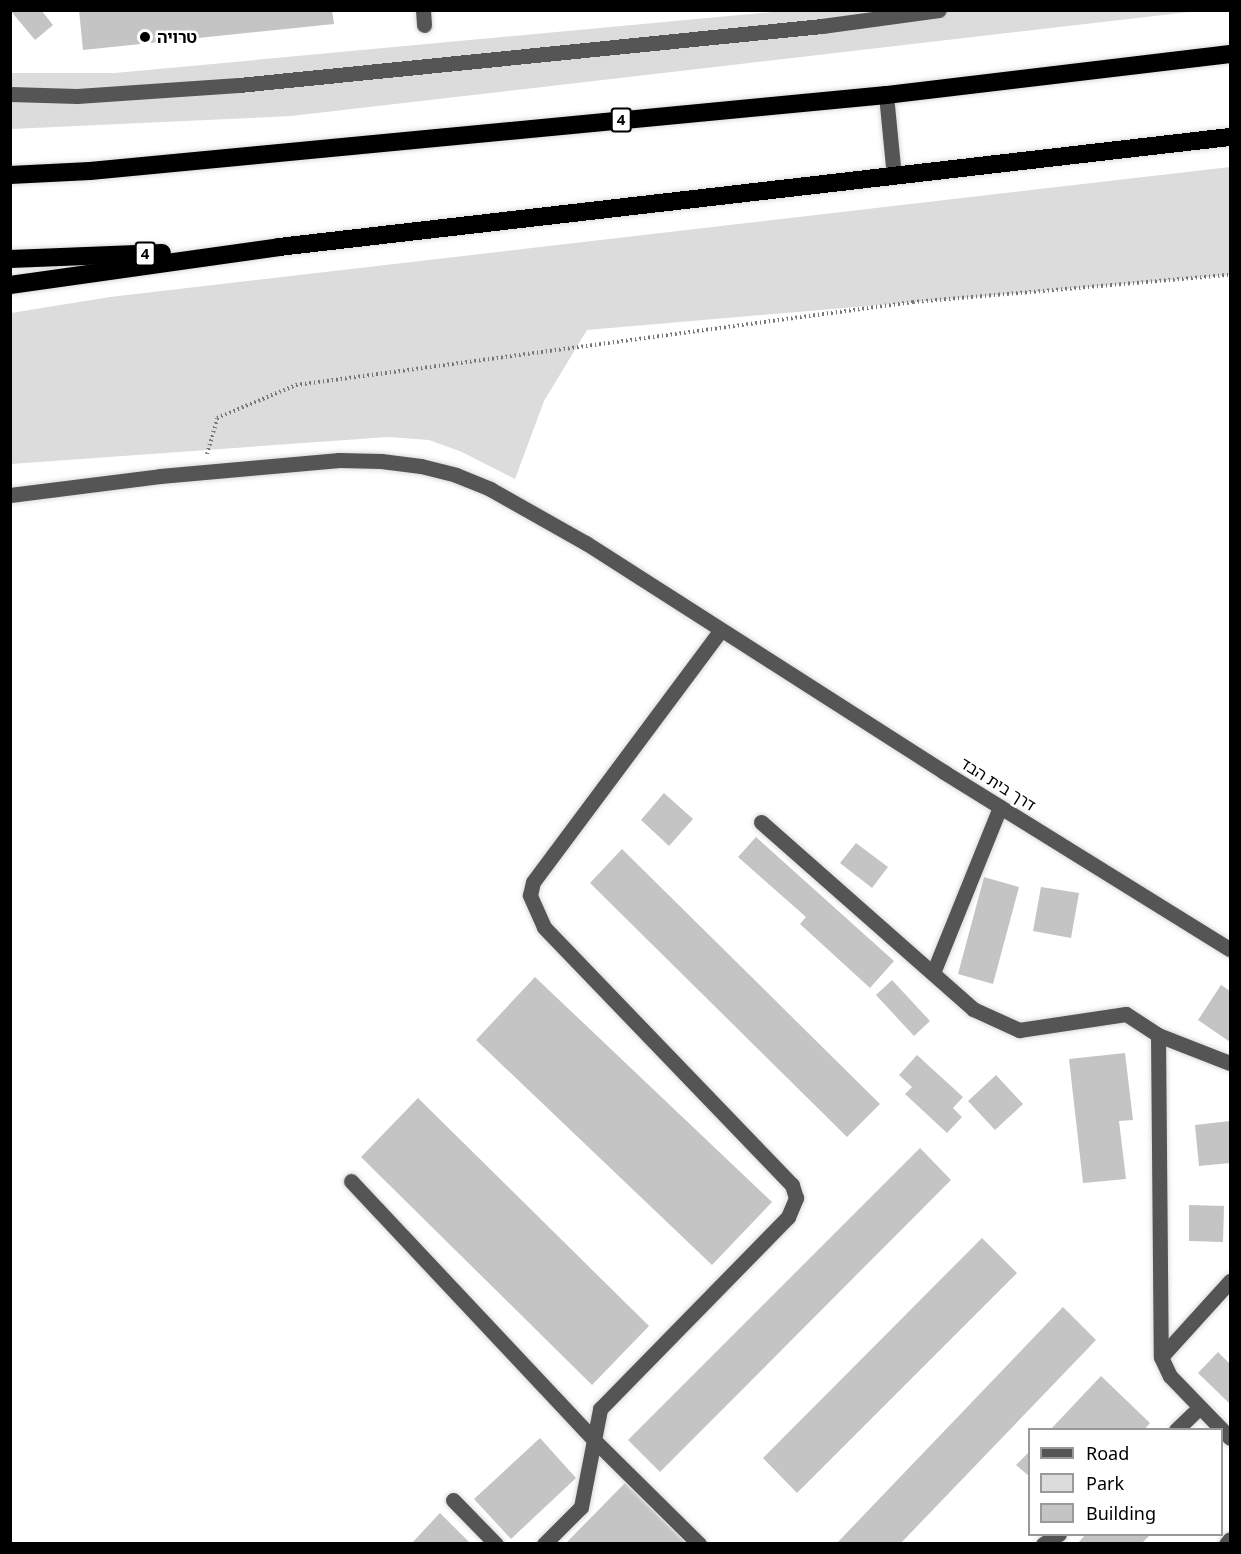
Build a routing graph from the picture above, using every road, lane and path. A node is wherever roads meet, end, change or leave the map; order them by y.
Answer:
1 (939, 10) edge
2 (1230, 54) edge
3 (10, 94) edge
4 (886, 95) junction
5 (1230, 137) edge
6 (10, 175) edge
7 (894, 177) junction
8 (279, 247) junction
9 (10, 259) edge
10 (1230, 275) edge
11 (10, 285) edge
12 (202, 472) junction
13 (10, 495) edge
14 (721, 630) junction
15 (1000, 807) junction
16 (761, 822) dead end
17 (1230, 949) edge
18 (933, 973) junction
19 (1158, 1035) junction
20 (1230, 1063) edge
21 (351, 1181) dead end
22 (1230, 1281) edge
23 (1161, 1357) junction
24 (1200, 1407) junction
25 (1178, 1428) edge
26 (1220, 1428) edge
27 (594, 1440) junction
28 (453, 1500) dead end
29 (1056, 1536) edge
30 (1230, 1539) edge
31 (496, 1544) edge
32 (544, 1544) edge
33 (699, 1544) edge
34 (1043, 1544) edge
35 (1226, 1544) edge

1 - 3 street
2 - 4 highway, 4
4 - 6 highway, 4
4 - 7 street
5 - 7 highway, 4
7 - 8 highway, 4
8 - 9 highway, 4
8 - 11 highway
10 - 12 path
12 - 13 street, דרך בית הבד
12 - 14 street, דרך בית הבד
14 - 15 street, דרך בית הבד
14 - 27 street
15 - 17 street, דרך בית הבד
15 - 18 street
16 - 18 street
18 - 19 street
19 - 20 street
19 - 23 street
21 - 27 street
22 - 23 street
23 - 24 street
24 - 25 street
24 - 26 street
27 - 32 street
27 - 33 street
28 - 31 street
29 - 34 street
30 - 35 street

